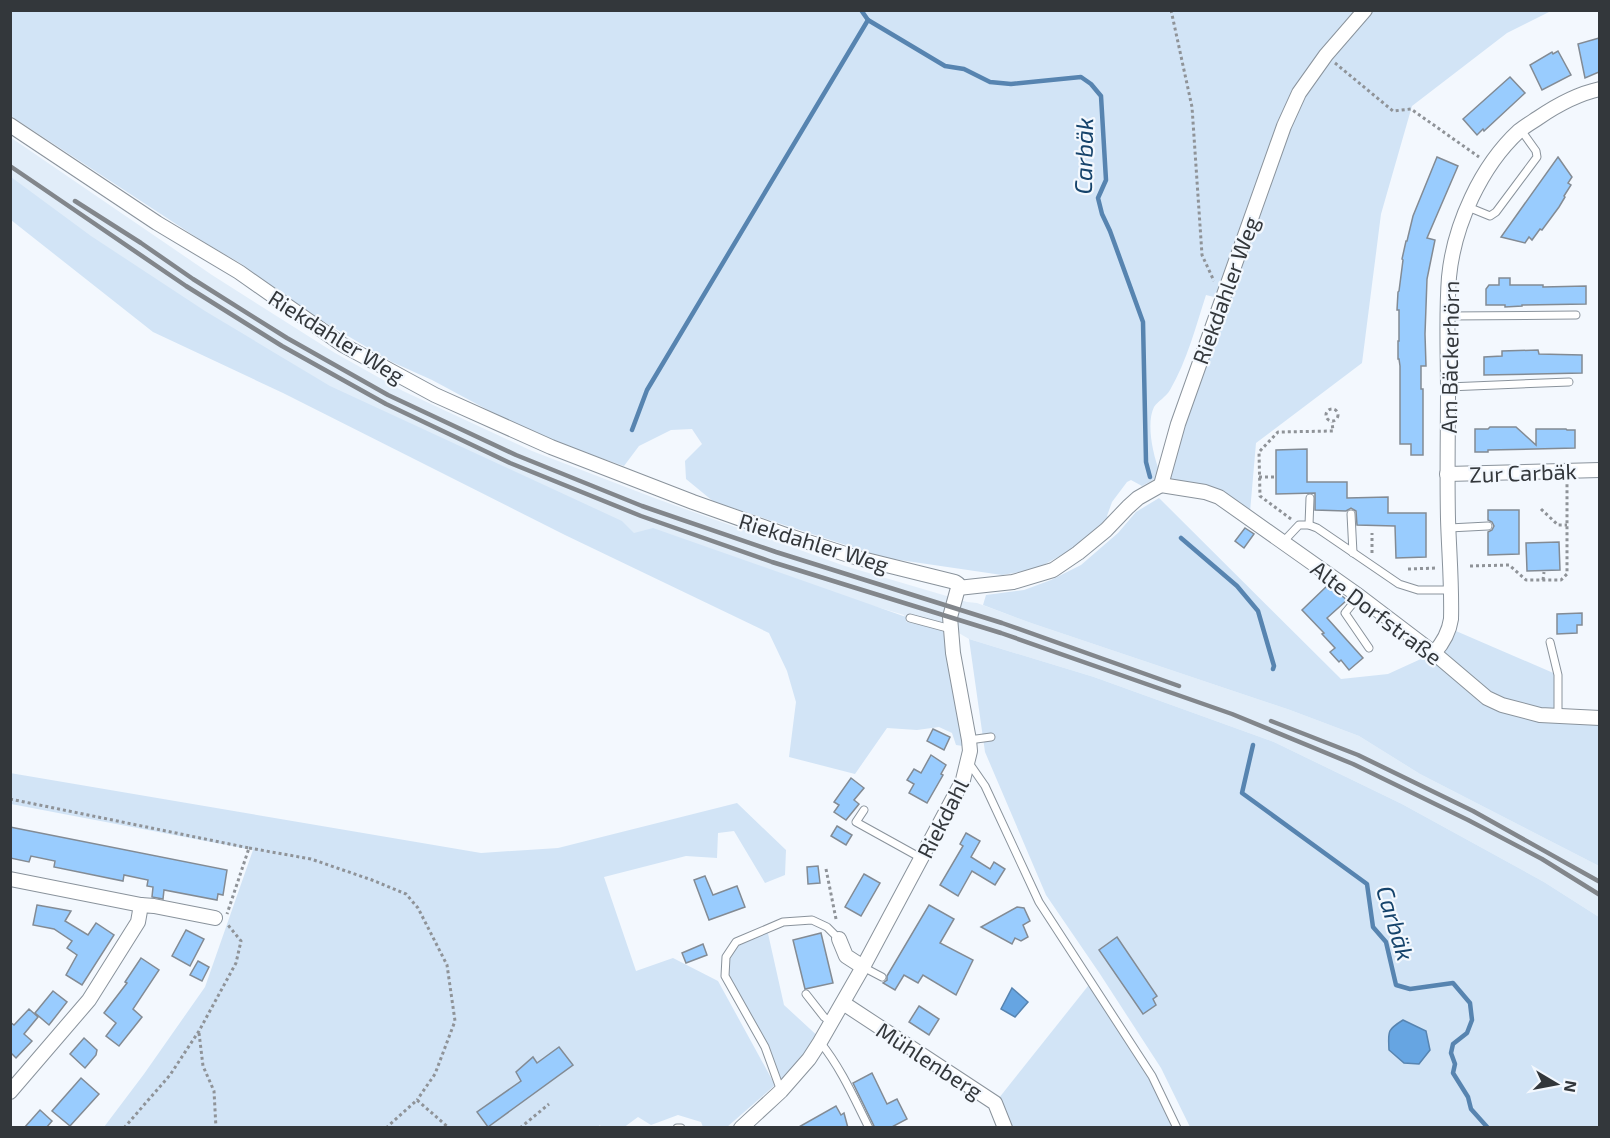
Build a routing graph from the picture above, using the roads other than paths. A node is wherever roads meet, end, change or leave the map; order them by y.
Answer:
1 (1365, 10) edge
2 (1599, 89) edge
3 (10, 125) edge
4 (1521, 130) junction
5 (1468, 207) junction
6 (1576, 315) dead end
7 (1447, 316) junction
8 (1569, 382) dead end
9 (1448, 387) junction
10 (1599, 470) edge
11 (1447, 474) junction
12 (1161, 485) junction
13 (1310, 498) dead end
14 (1351, 514) dead end
15 (1309, 525) junction
16 (1488, 526) dead end
17 (1449, 528) junction
18 (1283, 542) junction
19 (1353, 553) junction
20 (958, 588) junction
21 (1450, 590) junction
22 (1359, 596) junction
23 (910, 618) dead end
24 (951, 629) junction
25 (1550, 642) dead end
26 (1369, 648) dead end
27 (1434, 653) junction
28 (1558, 716) junction
29 (1599, 718) edge
30 (991, 737) dead end
31 (969, 740) junction
32 (968, 762) junction
33 (864, 810) dead end
34 (921, 858) junction
35 (10, 879) edge
36 (141, 905) junction
37 (215, 918) dead end
38 (839, 939) joint
39 (863, 967) junction
40 (882, 977) dead end
41 (806, 994) dead end
42 (843, 1003) junction
43 (832, 1023) junction
44 (820, 1042) junction
45 (781, 1091) junction
46 (10, 1092) edge
47 (741, 1128) edge
48 (869, 1128) edge
49 (1005, 1128) edge
50 (1177, 1128) edge

1 - 12 street, Riekdahler Weg
2 - 4 street, Am Bäckerhörn
3 - 20 street, Riekdahler Weg
4 - 5 street, Am Bäckerhörn
4 - 5 lane
5 - 7 street, Am Bäckerhörn
6 - 7 lane
7 - 9 street, Am Bäckerhörn
8 - 9 lane
9 - 11 street, Am Bäckerhörn
10 - 11 street, Zur Carbäk
11 - 17 street, Am Bäckerhörn
12 - 18 street, Alte Dorfstraße
12 - 20 street
13 - 15 lane
14 - 19 lane
15 - 18 lane
15 - 19 lane
16 - 17 lane
17 - 21 street, Am Bäckerhörn
18 - 22 street, Alte Dorfstraße
19 - 21 lane
20 - 24 street, Riekdahl
21 - 27 street, Am Bäckerhörn
22 - 26 lane
22 - 27 street, Alte Dorfstraße
23 - 24 lane
24 - 31 street, Riekdahl
25 - 28 lane
27 - 28 street, Alte Dorfstraße
28 - 29 street, Alte Dorfstraße
30 - 31 lane
31 - 32 street, Riekdahl
32 - 34 street, Riekdahl
32 - 50 lane
33 - 34 lane
34 - 39 street, Riekdahl
35 - 36 street
36 - 37 street
36 - 46 street
38 - 39 street
38 - 45 lane
39 - 40 lane
39 - 42 street, Riekdahl
41 - 43 lane
42 - 43 street, Riekdahl
42 - 49 street, Mühlenberg
43 - 44 street, Riekdahl
44 - 45 street, Riekdahl
44 - 48 lane
45 - 47 street, Riekdahl

